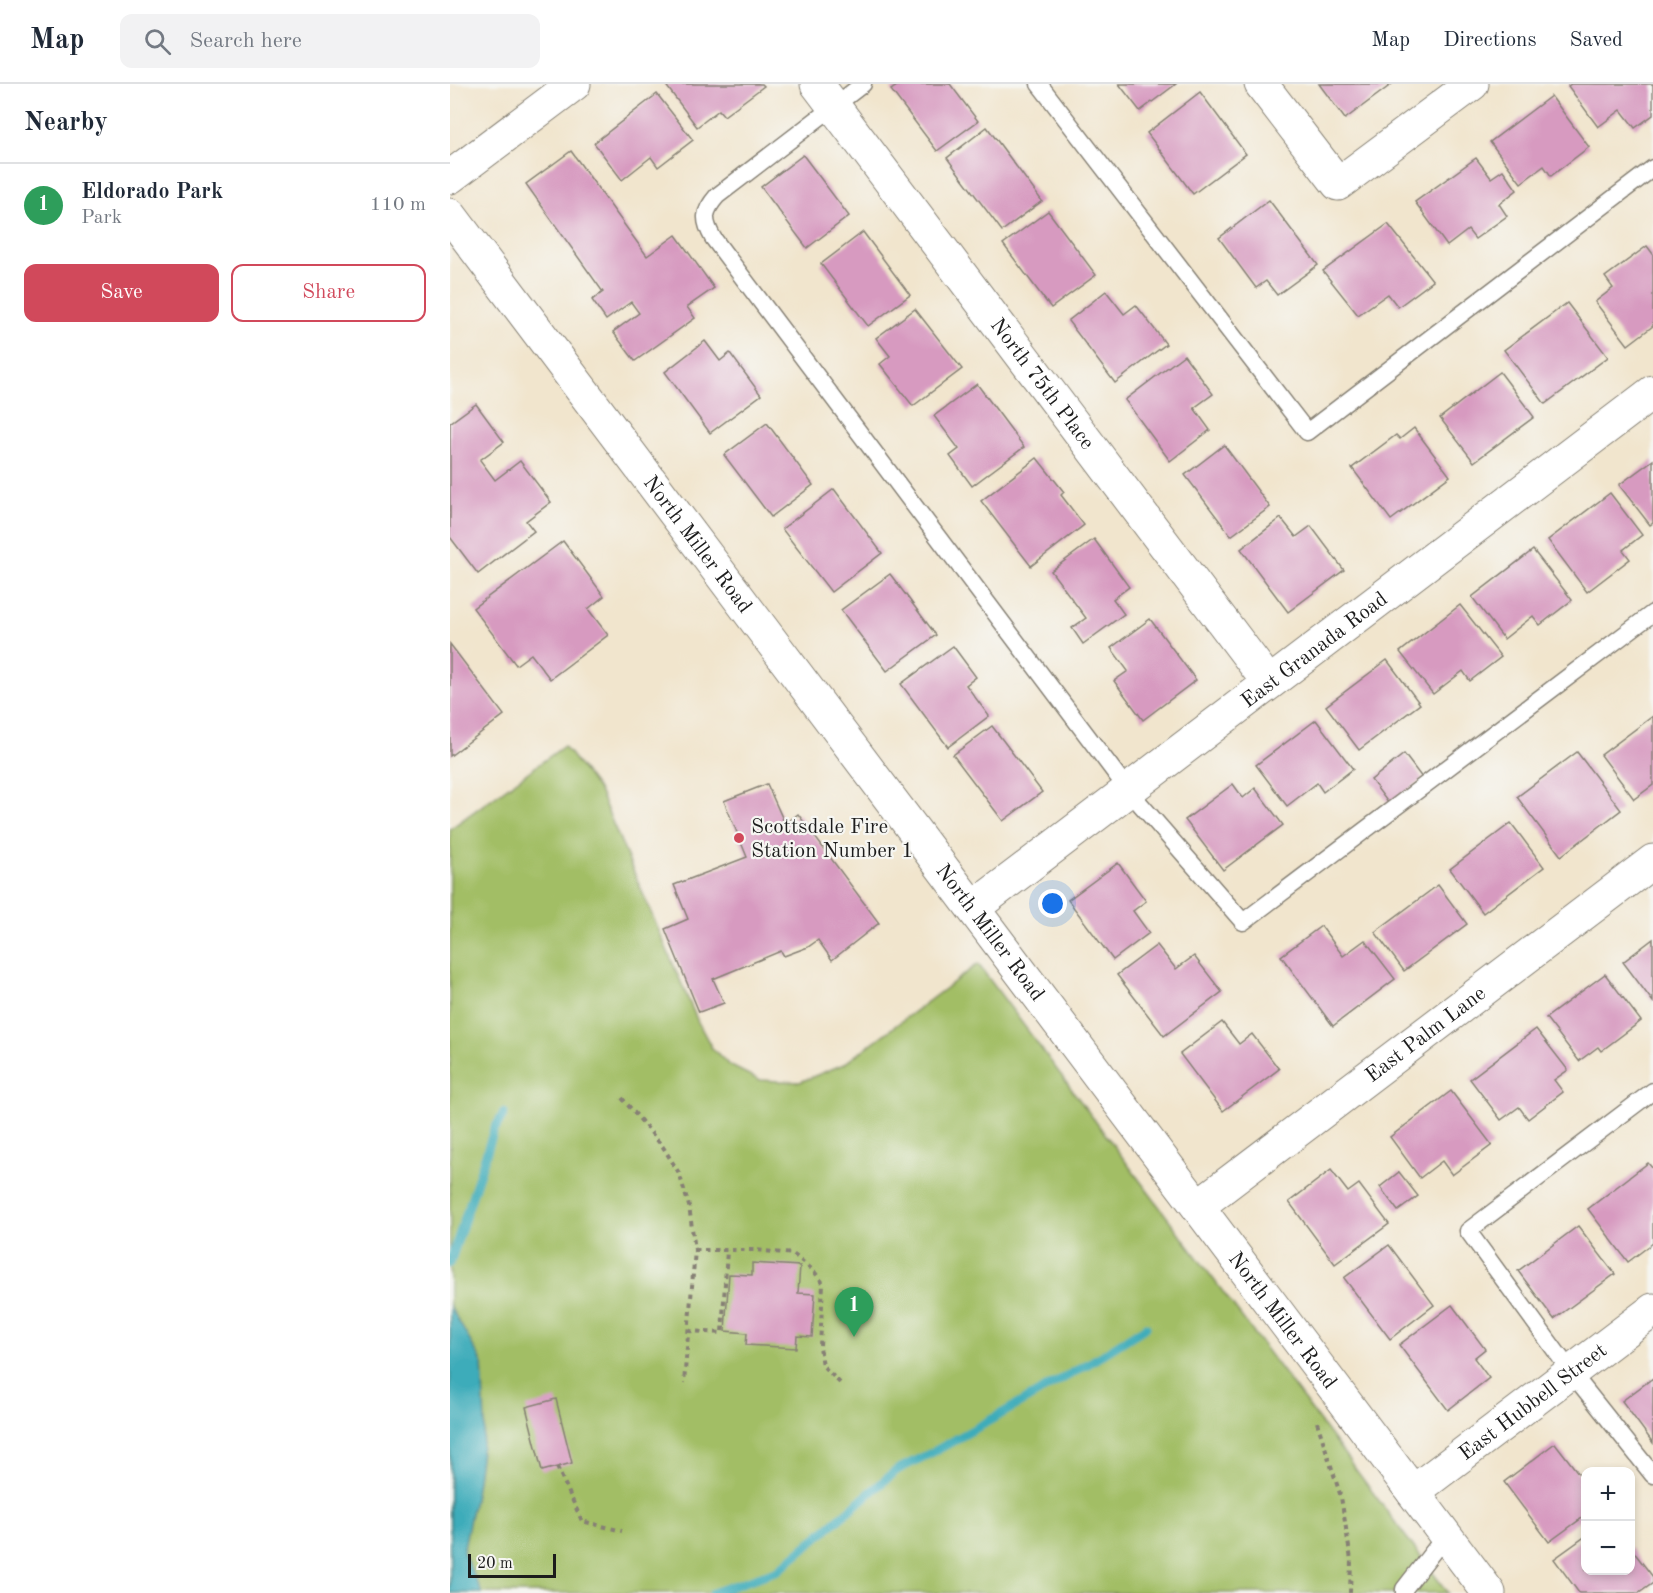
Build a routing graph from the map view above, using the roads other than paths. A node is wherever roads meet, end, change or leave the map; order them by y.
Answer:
1 (574, 84) edge
2 (863, 84) edge
3 (1039, 84) edge
4 (1261, 84) edge
5 (1472, 84) edge
6 (825, 95) edge
7 (1653, 168) edge
8 (450, 177) edge
9 (450, 215) edge
10 (1653, 392) edge
11 (1653, 613) edge
12 (1269, 683) junction
13 (1128, 790) junction
14 (1653, 861) edge
15 (973, 908) junction
16 (1653, 1091) edge
17 (1198, 1206) junction
18 (1653, 1310) edge
19 (1571, 1372) junction
20 (1653, 1475) edge
21 (1413, 1492) junction
22 (1446, 1535) junction
23 (1404, 1593) edge
24 (1489, 1593) edge

1 - 8 street
2 - 6 lane
3 - 7 lane
4 - 5 street
6 - 12 street, North 75th Place
6 - 13 lane
9 - 15 street, North Miller Road
10 - 12 street, East Granada Road
11 - 13 lane
12 - 13 street, East Granada Road
13 - 15 street, East Granada Road
14 - 17 street, East Palm Lane
15 - 17 street, North Miller Road
16 - 19 lane
17 - 21 street, North Miller Road
18 - 19 street, East Hubbell Street
19 - 20 lane
19 - 21 street, East Hubbell Street
21 - 22 street, North Miller Road
22 - 23 lane
22 - 24 street, North Miller Road

